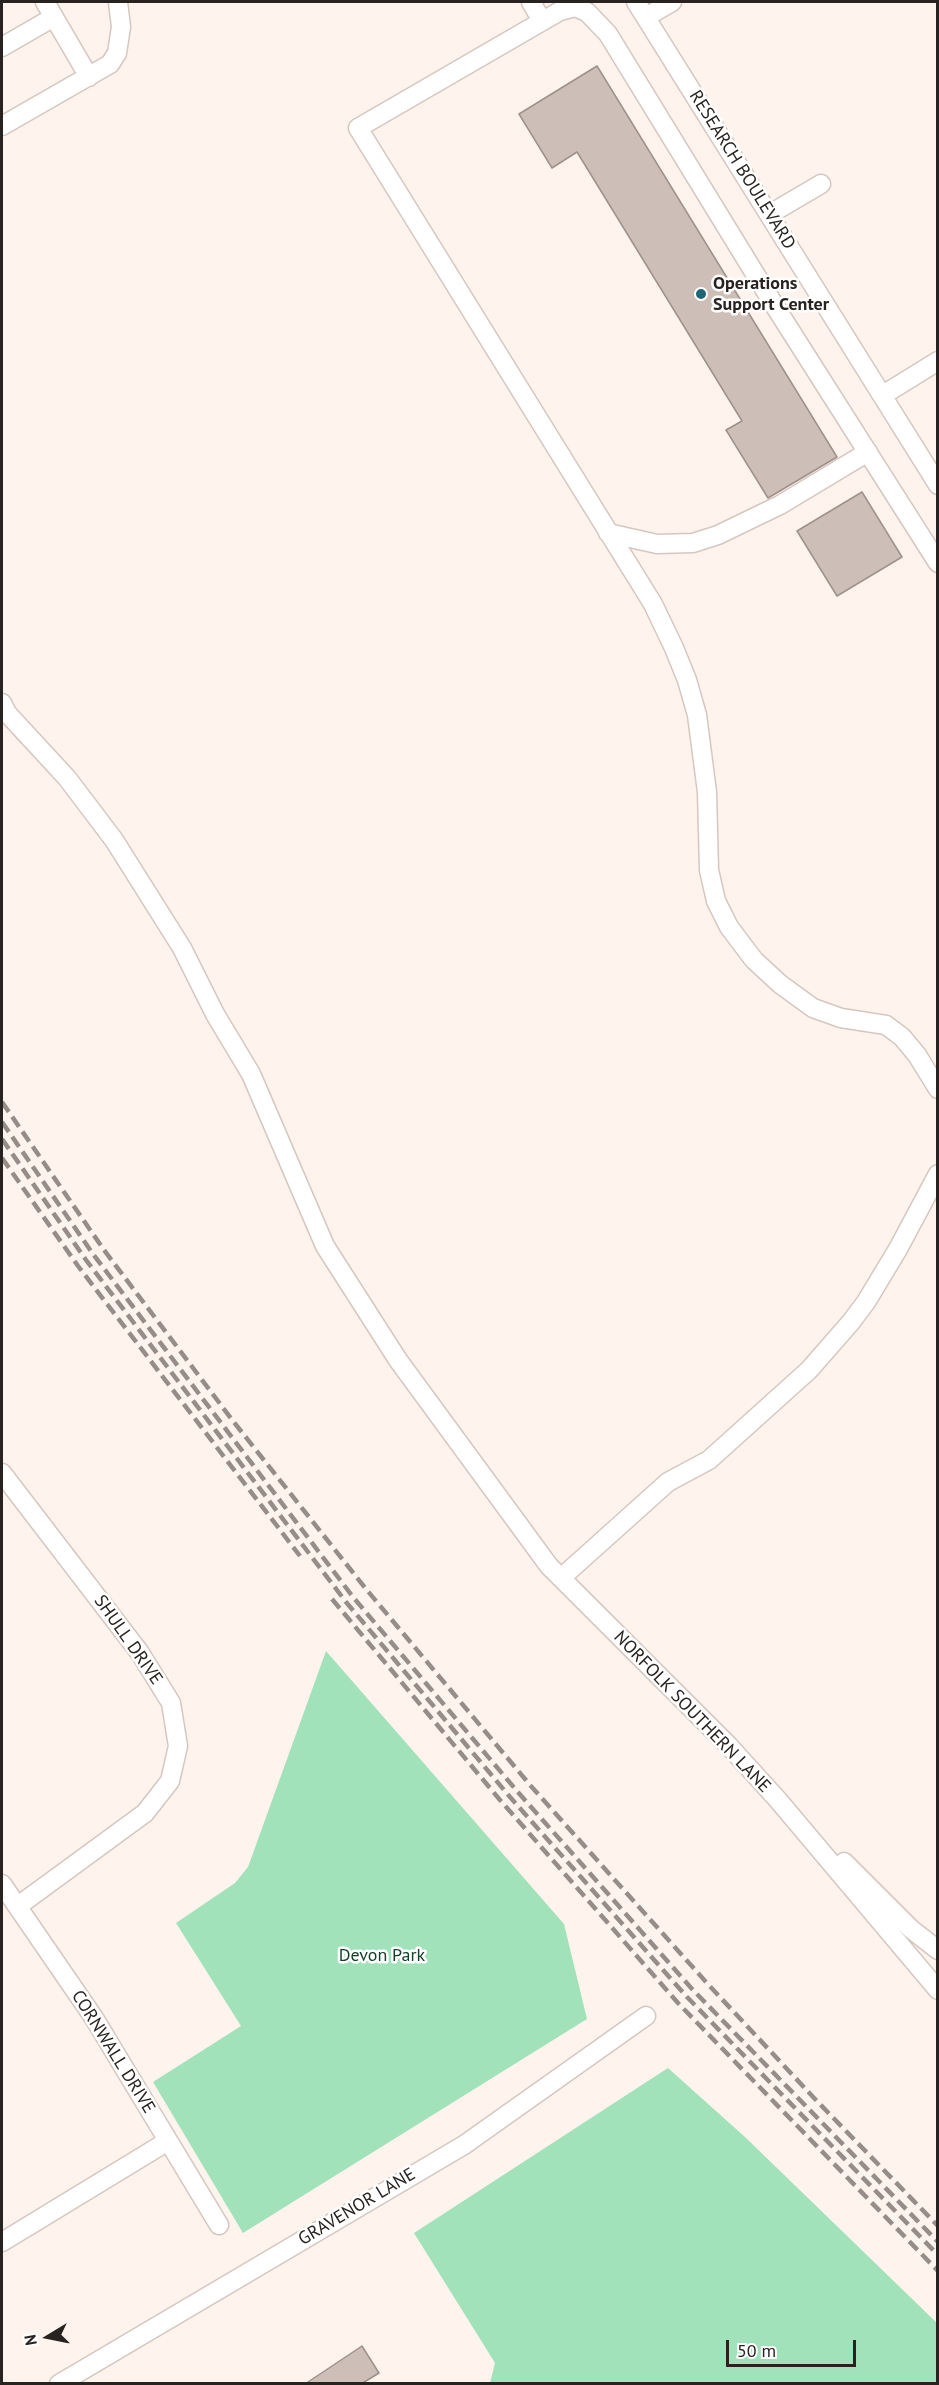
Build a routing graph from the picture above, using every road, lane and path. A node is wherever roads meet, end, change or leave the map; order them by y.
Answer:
1 (118, 2) edge
2 (531, 2) edge
3 (672, 2) edge
4 (50, 9) edge
5 (641, 9) edge
6 (542, 21) junction
7 (2, 47) edge
8 (89, 77) junction
9 (2, 126) edge
10 (821, 184) dead end
11 (770, 214) junction
12 (938, 361) edge
13 (883, 395) junction
14 (868, 452) junction
15 (938, 485) edge
16 (608, 533) junction
17 (938, 562) edge
18 (2, 703) edge
19 (938, 1089) edge
20 (938, 1174) edge
21 (2, 1473) edge
22 (561, 1578) junction
23 (729, 1746) junction
24 (2, 1884) edge
25 (18, 1906) junction
26 (938, 1950) edge
27 (938, 1990) edge
28 (646, 2016) dead end
29 (168, 2141) junction
30 (219, 2225) dead end
31 (2, 2242) edge
32 (59, 2384) edge

1 - 8 street
2 - 6 street
3 - 5 street
4 - 7 street
4 - 8 street
5 - 11 street, RESEARCH BOULEVARD
6 - 14 street
6 - 16 street
8 - 9 street
10 - 11 street
11 - 13 street, RESEARCH BOULEVARD
12 - 13 street
13 - 15 street, RESEARCH BOULEVARD
14 - 16 street
14 - 17 street
16 - 19 street
18 - 22 street, NORFOLK SOUTHERN LANE
20 - 22 street
21 - 25 street, SHULL DRIVE
22 - 23 street, NORFOLK SOUTHERN LANE
23 - 26 street
23 - 27 street, NORFOLK SOUTHERN LANE
24 - 25 street, CORNWALL DRIVE
25 - 29 street, CORNWALL DRIVE
28 - 32 street, GRAVENOR LANE
29 - 30 street, CORNWALL DRIVE
29 - 31 street

